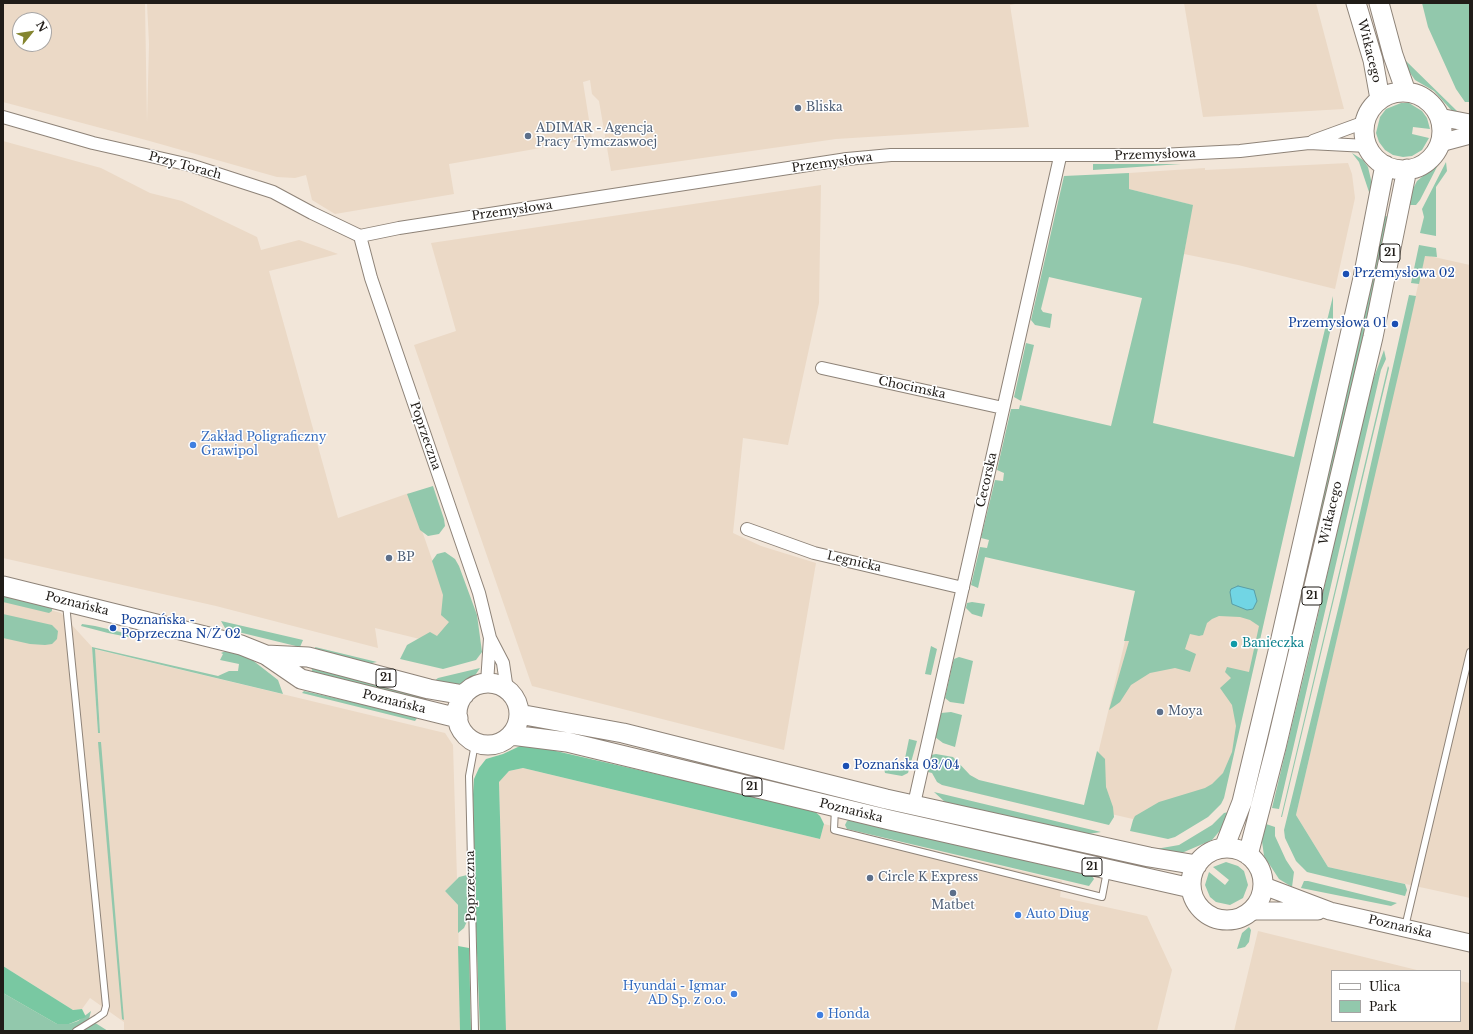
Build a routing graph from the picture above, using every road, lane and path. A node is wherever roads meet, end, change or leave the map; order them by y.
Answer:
1 (1356, 3) edge
2 (1379, 3) edge
3 (1406, 92) junction
4 (1380, 99) junction
5 (1439, 116) junction
6 (3, 117) edge
7 (1365, 122) junction
8 (1470, 123) edge
9 (1470, 135) edge
10 (1309, 143) junction
11 (1440, 143) junction
12 (1367, 146) junction
13 (1060, 157) junction
14 (1385, 166) junction
15 (1407, 169) junction
16 (360, 236) junction
17 (822, 368) dead end
18 (1003, 408) junction
19 (747, 529) dead end
20 (3, 586) edge
21 (963, 588) junction
22 (66, 602) junction
23 (490, 638) junction
24 (1470, 652) edge
25 (266, 655) junction
26 (487, 683) junction
27 (507, 690) junction
28 (464, 695) junction
29 (519, 714) junction
30 (458, 718) junction
31 (511, 735) junction
32 (477, 743) junction
33 (914, 804) junction
34 (835, 807) junction
35 (1224, 848) junction
36 (1248, 855) junction
37 (1196, 865) junction
38 (1107, 870) junction
39 (1264, 886) junction
40 (1191, 888) junction
41 (1252, 911) junction
42 (1330, 911) junction
43 (1405, 928) junction
44 (1470, 943) edge
45 (76, 1031) edge
46 (475, 1031) edge

1 - 4 main road, Witkacego
2 - 3 main road, Witkacego
3 - 4 main road
3 - 5 main road
4 - 7 main road
5 - 8 main road
5 - 11 main road
6 - 16 street, Przy Torach
7 - 10 street, Przemysłowa
7 - 12 main road
9 - 11 main road
10 - 12 street, Przemysłowa
10 - 13 street, Przemysłowa
11 - 15 main road
12 - 14 main road
13 - 16 street, Przemysłowa
13 - 18 street, Cecorska
14 - 15 main road
14 - 35 main road, Witkacego / 21
15 - 36 main road, Witkacego / 21
16 - 23 street, Poprzeczna
17 - 18 street, Chocimska
18 - 21 street, Cecorska
19 - 21 street, Legnicka
20 - 22 main road, Poznańska / 21
21 - 33 street, Cecorska
22 - 25 main road, Poznańska / 21
22 - 45 lane
23 - 26 street, Poprzeczna
23 - 27 street, Poprzeczna
24 - 43 lane
25 - 28 main road, Poznańska / 21
25 - 30 main road, Poznańska / 21
26 - 27 main road
26 - 28 main road
27 - 29 main road
28 - 30 main road
29 - 31 main road
29 - 33 main road, Poznańska / 21
30 - 32 main road
31 - 32 main road
31 - 34 main road, Poznańska / 21
32 - 46 lane, Poprzeczna
33 - 37 main road, Poznańska / 21
34 - 38 main road, Poznańska / 21
34 - 38 lane
35 - 36 main road
35 - 37 main road
36 - 39 main road
37 - 40 main road
38 - 40 main road, Poznańska / 21
39 - 41 main road
39 - 42 main road, Poznańska
40 - 41 main road
41 - 42 main road, Poznańska
42 - 43 main road, Poznańska
43 - 44 main road, Poznańska

